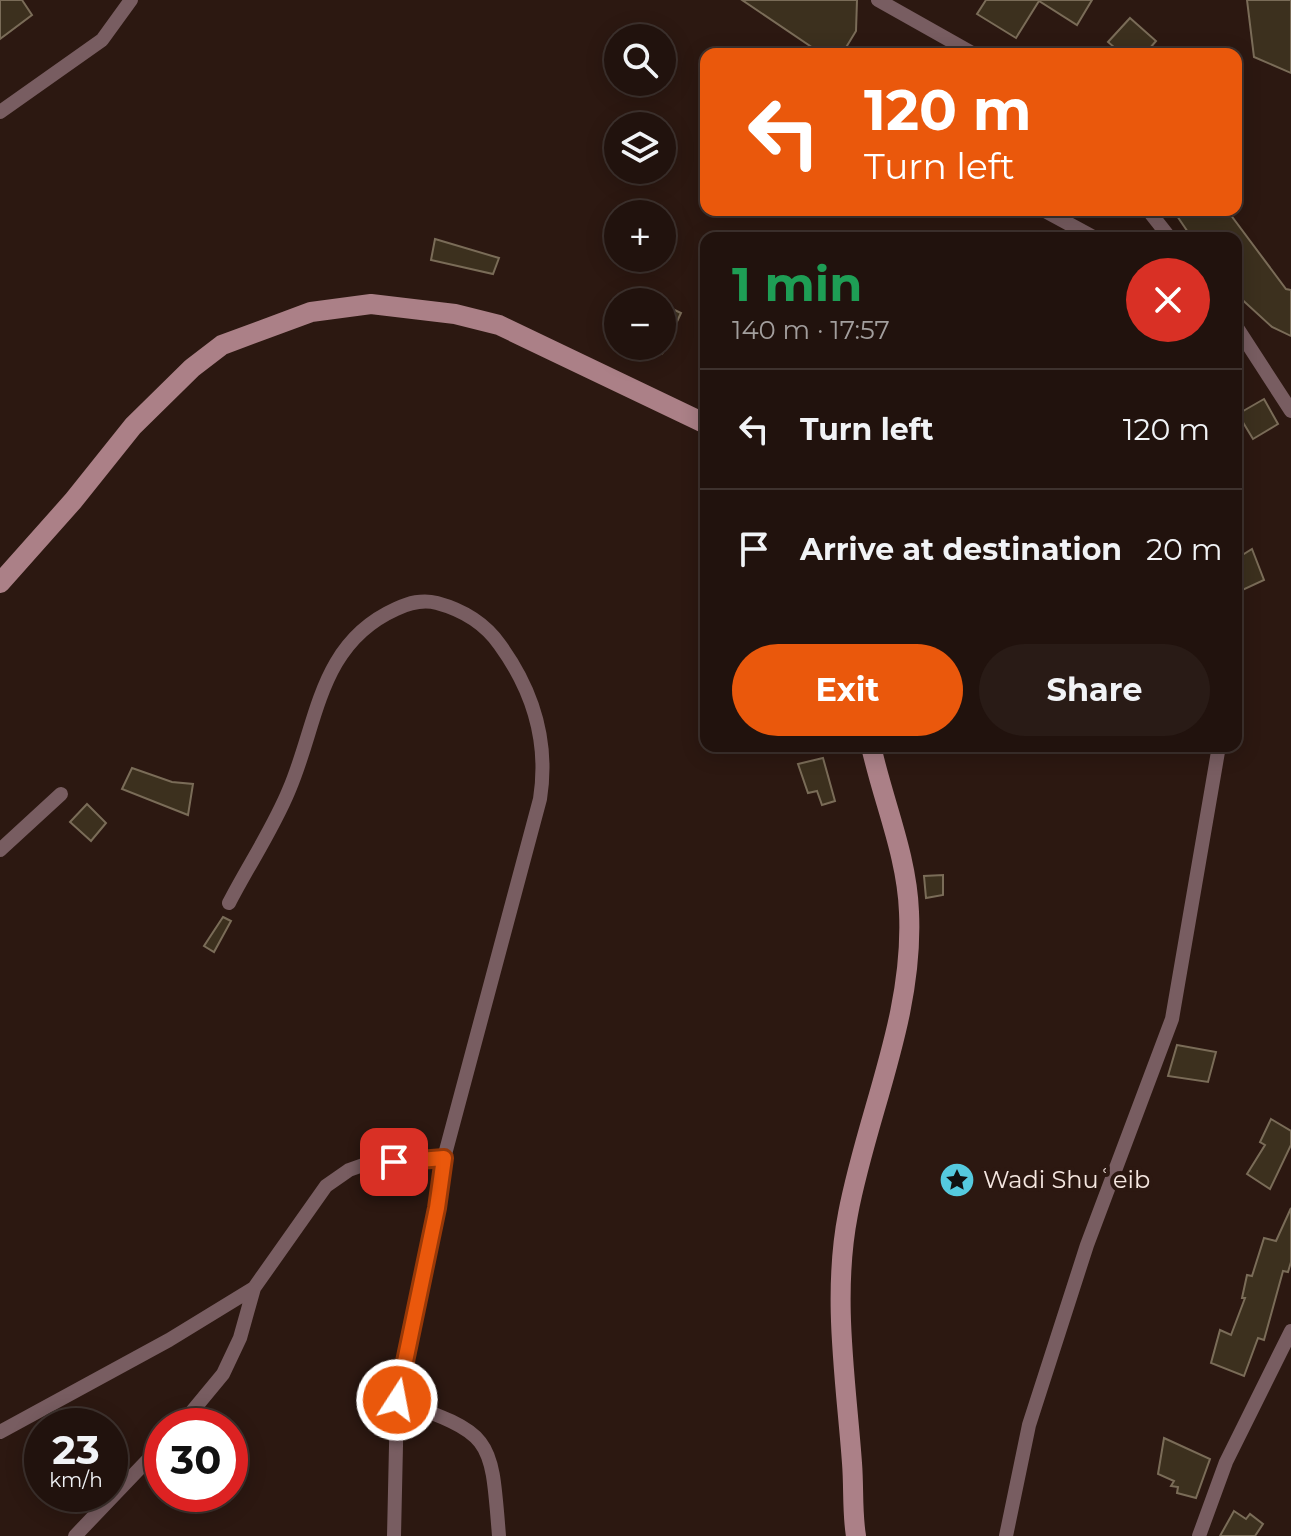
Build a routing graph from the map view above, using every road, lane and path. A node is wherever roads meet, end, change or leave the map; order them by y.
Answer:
1 (131, 0) edge
2 (878, 0) edge
3 (895, 0) edge
4 (906, 14) junction
5 (964, 48) edge
6 (0, 112) edge
7 (1054, 216) edge
8 (1153, 216) edge
9 (1084, 232) edge
10 (1165, 232) edge
11 (1242, 335) edge
12 (1291, 411) edge
13 (700, 421) edge
14 (0, 583) edge
15 (873, 752) edge
16 (1218, 752) edge
17 (61, 794) dead end
18 (0, 850) edge
19 (229, 903) dead end
20 (444, 1158) junction
21 (254, 1288) junction
22 (1291, 1331) edge
23 (397, 1400) junction
24 (195, 1408) edge
25 (0, 1432) edge
26 (144, 1464) edge
27 (75, 1536) edge
28 (394, 1536) edge
29 (499, 1536) edge
30 (856, 1536) edge
31 (1006, 1536) edge
32 (1199, 1536) edge

1 - 6 street
2 - 4 street
3 - 4 street
4 - 5 street
7 - 9 street
8 - 10 street
11 - 12 street
13 - 14 main road
15 - 30 main road
16 - 31 street
17 - 18 street
19 - 20 street
20 - 21 street
20 - 23 street
21 - 24 street
21 - 25 street
22 - 32 street
23 - 28 street
23 - 29 street
26 - 27 street

